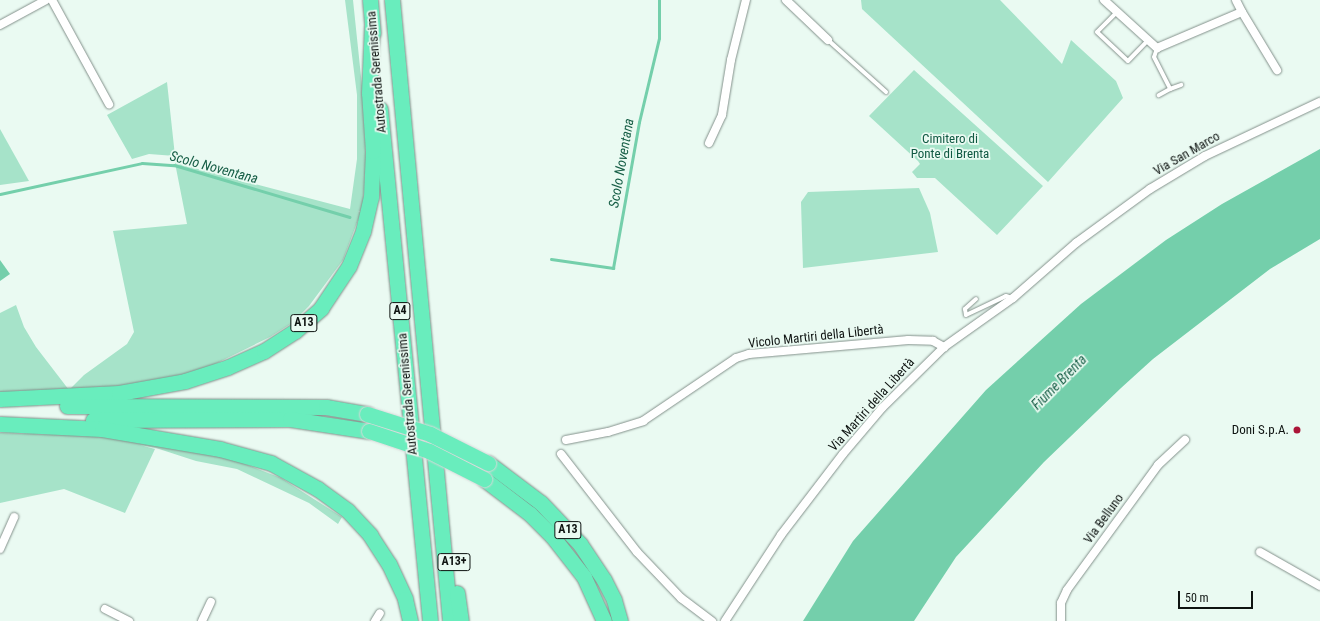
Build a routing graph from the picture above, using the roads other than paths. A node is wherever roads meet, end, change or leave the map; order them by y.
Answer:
1 (46, 0) edge
2 (52, 0) edge
3 (370, 0) edge
4 (392, 0) edge
5 (746, 0) edge
6 (786, 0) edge
7 (1104, 0) edge
8 (1236, 0) edge
9 (1117, 12) junction
10 (1242, 12) junction
11 (372, 23) junction
12 (0, 25) edge
13 (828, 40) joint
14 (1148, 40) junction
15 (1157, 48) junction
16 (1277, 70) dead end
17 (1181, 85) dead end
18 (1170, 89) junction
19 (886, 92) dead end
20 (1159, 95) dead end
21 (1320, 102) edge
22 (109, 104) dead end
23 (709, 143) dead end
24 (1076, 243) joint
25 (1013, 298) junction
26 (976, 299) dead end
27 (944, 347) junction
28 (0, 399) edge
29 (0, 407) edge
30 (0, 420) edge
31 (0, 424) edge
32 (566, 440) dead end
33 (1185, 440) dead end
34 (560, 454) dead end
35 (439, 504) junction
36 (14, 516) dead end
37 (0, 549) edge
38 (1260, 552) dead end
39 (1320, 586) edge
40 (211, 602) dead end
41 (105, 609) dead end
42 (380, 614) dead end
43 (129, 621) edge
44 (202, 621) edge
45 (375, 621) edge
46 (410, 621) edge
47 (430, 621) edge
48 (450, 621) edge
49 (461, 621) edge
50 (604, 621) edge
51 (620, 621) edge
52 (712, 621) edge
53 (725, 621) edge
54 (1061, 621) edge

1 - 12 street
2 - 22 street
3 - 11 highway, Autostrada Serenissima / A4
4 - 35 highway, Autostrada Serenissima / A4
5 - 23 street
6 - 13 street
7 - 9 street
8 - 10 street
9 - 14 street
9 - 14 lane
10 - 15 street
10 - 16 street
11 - 28 highway, A13
11 - 47 highway, Autostrada Serenissima / A4
13 - 19 lane
14 - 15 street
15 - 18 lane
17 - 18 lane
18 - 20 lane
21 - 24 street, Via San Marco
24 - 25 street, Via Martiri della Libertà
25 - 26 lane
25 - 27 street, Via Martiri della Libertà
27 - 32 street, Vicolo Martiri della Libertà
27 - 53 street, Via Martiri della Libertà
29 - 51 highway, A13, bridge
30 - 50 highway, bridge
31 - 46 highway
33 - 54 street, Via Belluno
34 - 52 street
35 - 48 highway, Autostrada Serenissima / A4
35 - 49 highway, A13+
36 - 37 street
38 - 39 street
40 - 44 street
41 - 43 street
42 - 45 street

